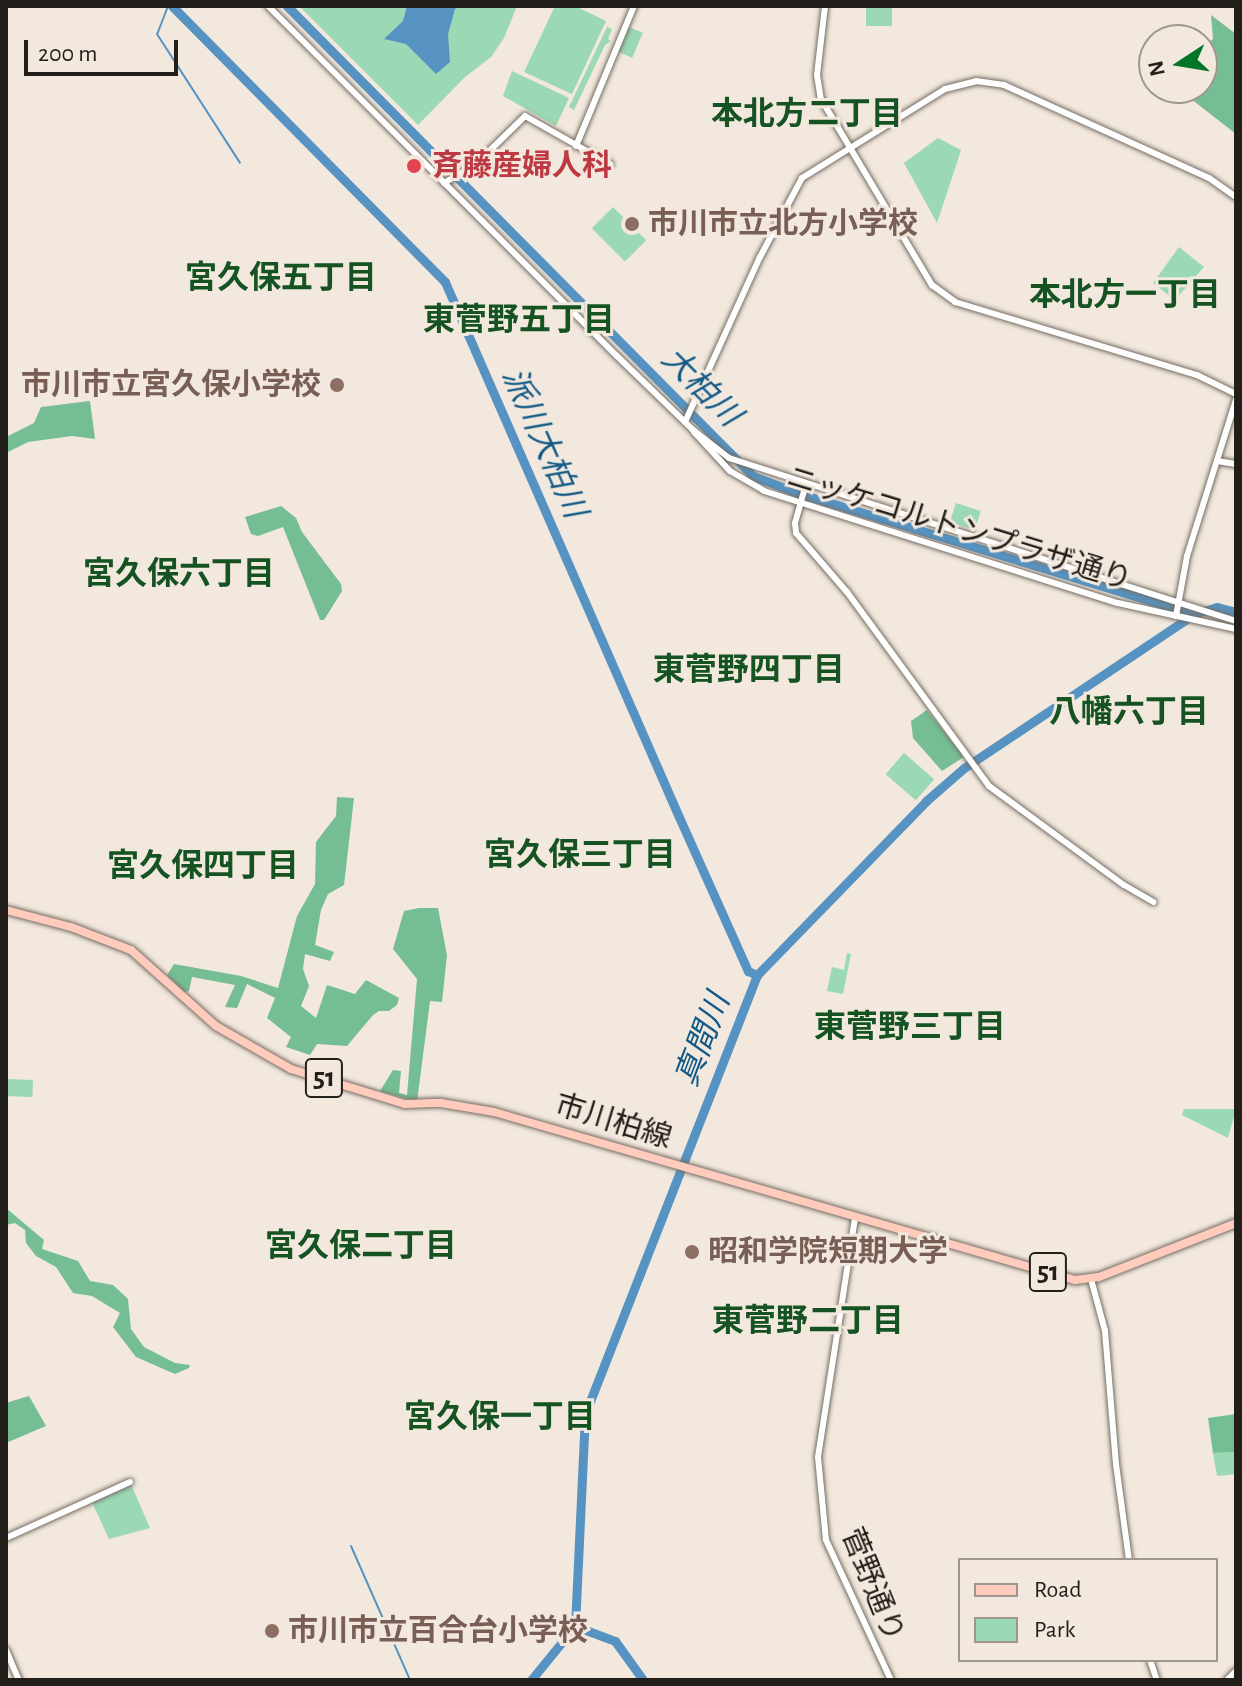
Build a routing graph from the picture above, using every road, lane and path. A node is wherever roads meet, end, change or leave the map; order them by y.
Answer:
1 (268, 6) edge
2 (634, 6) edge
3 (825, 6) edge
4 (576, 146) junction
5 (849, 147) junction
6 (610, 164) dead end
7 (447, 181) junction
8 (1236, 197) edge
9 (1236, 397) edge
10 (687, 420) junction
11 (692, 429) junction
12 (1217, 461) junction
13 (1236, 464) edge
14 (806, 486) junction
15 (802, 501) junction
16 (1183, 606) junction
17 (1178, 616) junction
18 (1236, 621) edge
19 (1236, 629) edge
20 (1154, 902) dead end
21 (6, 910) edge
22 (855, 1218) junction
23 (1236, 1223) edge
24 (1091, 1279) junction
25 (130, 1482) dead end
26 (6, 1538) edge
27 (1129, 1558) edge
28 (6, 1650) edge
29 (1236, 1671) edge
30 (19, 1680) edge
31 (891, 1680) edge
32 (1227, 1680) edge

1 - 7 street, ニッケコルトンプラザ通り
2 - 4 street
3 - 5 street
4 - 6 street
4 - 7 street
5 - 8 street
5 - 9 street
5 - 10 street
7 - 10 street, ニッケコルトンプラザ通り
9 - 12 street
10 - 11 street, ニッケコルトンプラザ通り
11 - 14 street, ニッケコルトンプラザ通り
11 - 15 street, ニッケコルトンプラザ通り
12 - 13 street
12 - 16 street
14 - 15 street
14 - 16 street, ニッケコルトンプラザ通り
15 - 17 street, ニッケコルトンプラザ通り
15 - 20 street
16 - 17 street
16 - 18 street, ニッケコルトンプラザ通り
17 - 19 street, ニッケコルトンプラザ通り
21 - 22 main road, 市川柏線 / 51
22 - 24 main road, 市川柏線 / 51
22 - 31 street, 菅野通り
23 - 24 main road, 市川柏線 / 51
24 - 27 street
25 - 26 street
28 - 30 street
29 - 32 street

